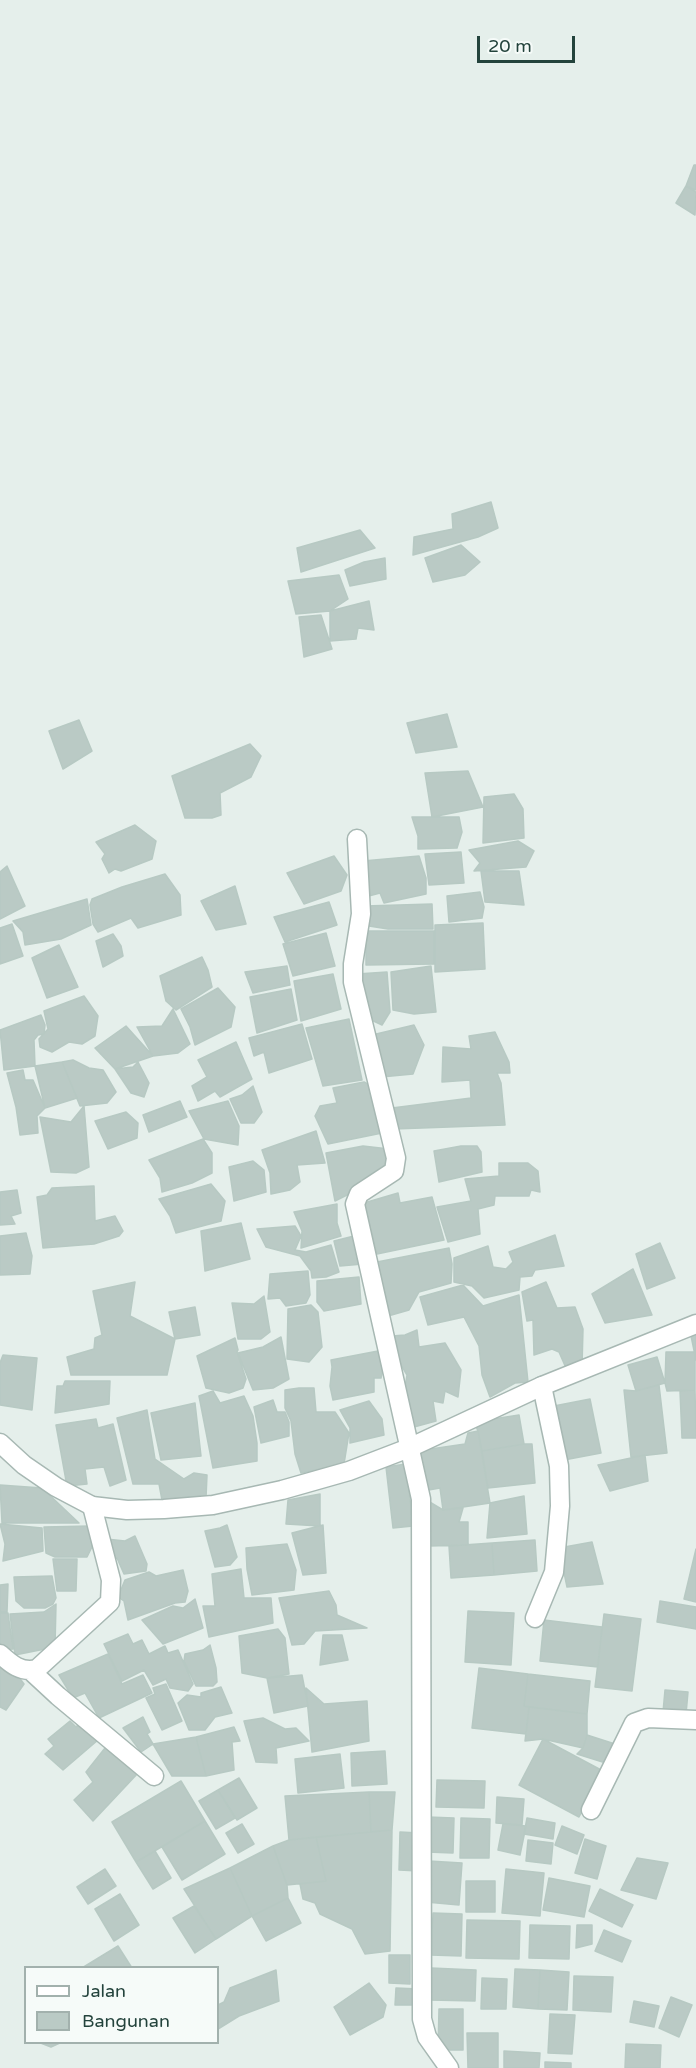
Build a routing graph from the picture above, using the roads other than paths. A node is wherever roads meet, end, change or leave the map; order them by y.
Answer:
1 (357, 839) dead end
2 (696, 1324) edge
3 (542, 1386) junction
4 (0, 1443) edge
5 (409, 1448) junction
6 (92, 1506) junction
7 (535, 1618) dead end
8 (0, 1654) edge
9 (31, 1671) junction
10 (696, 1720) edge
11 (154, 1776) dead end
12 (591, 1810) dead end
13 (449, 2068) edge

1 - 5 street
2 - 3 street
3 - 5 street
3 - 7 street
4 - 6 street
5 - 6 street
5 - 13 street
6 - 9 street
8 - 9 street
9 - 11 street
10 - 12 street

